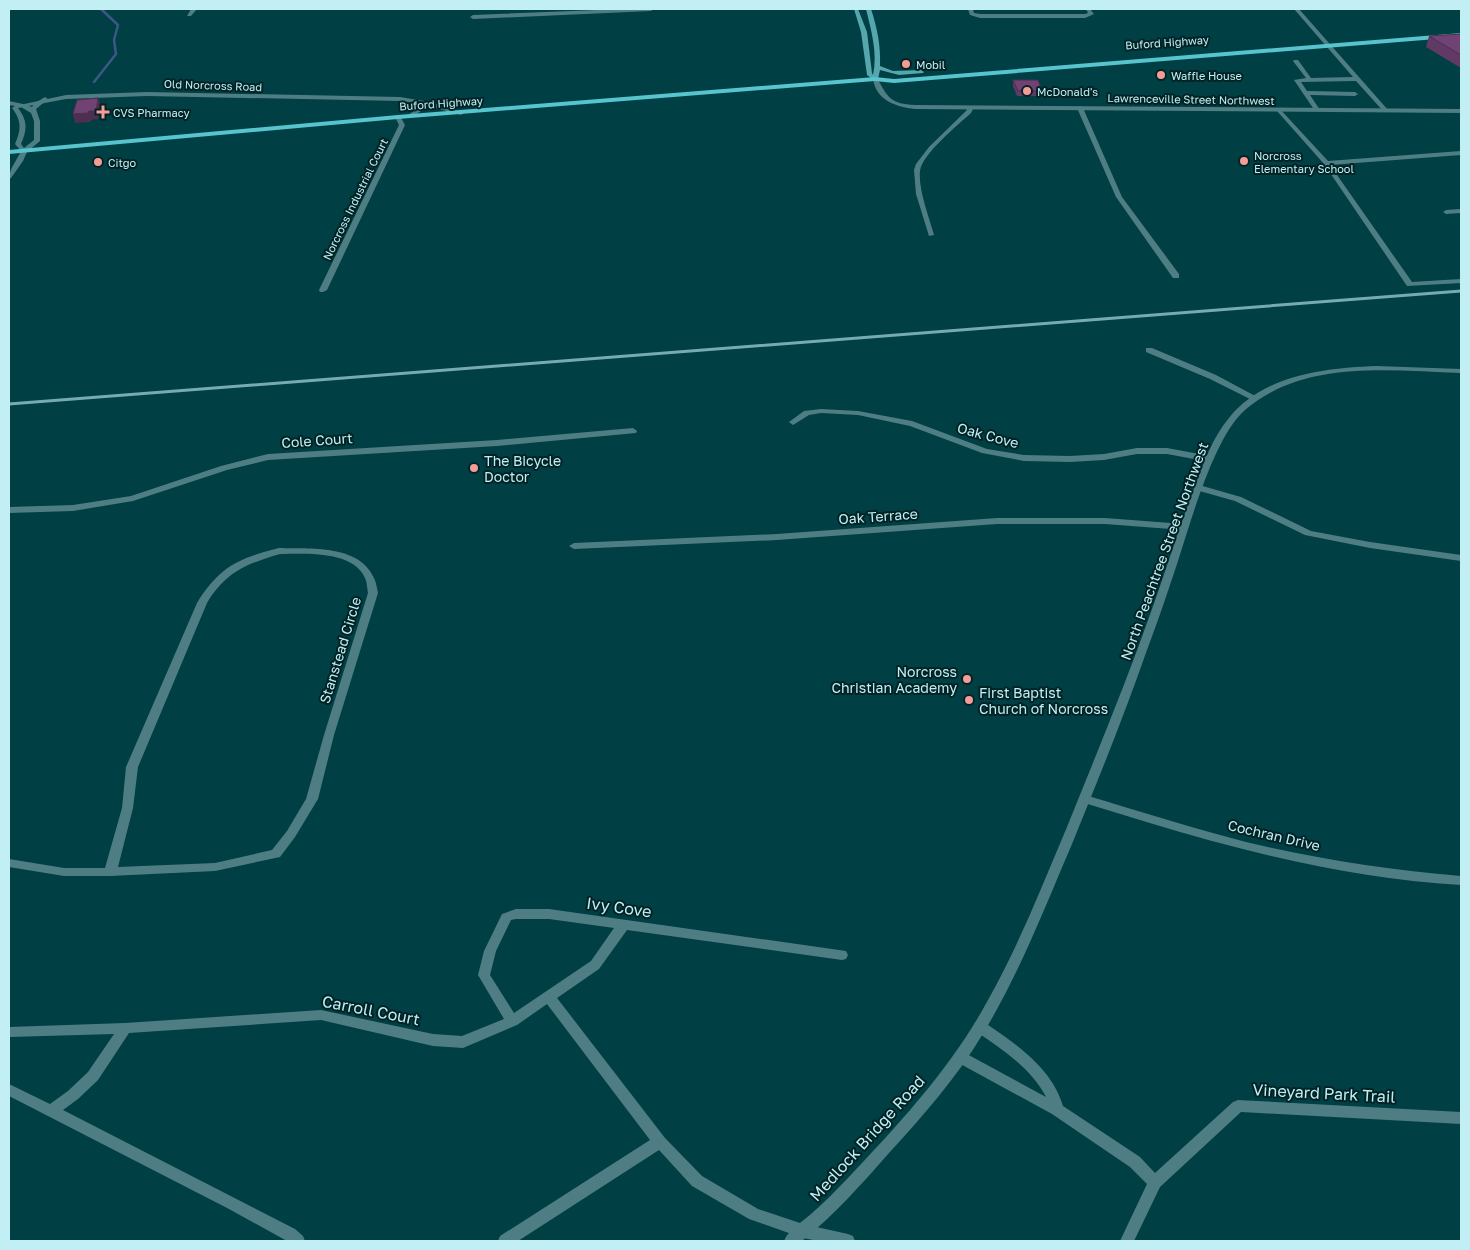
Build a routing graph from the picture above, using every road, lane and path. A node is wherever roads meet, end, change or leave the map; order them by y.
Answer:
1 (194, 9) edge
2 (651, 9) edge
3 (856, 9) edge
4 (868, 9) edge
5 (971, 9) edge
6 (1088, 9) edge
7 (1296, 9) edge
8 (189, 15) dead end
9 (473, 17) dead end
10 (1461, 30) edge
11 (1461, 35) edge
12 (1328, 43) junction
13 (1296, 61) dead end
14 (1084, 63) junction
15 (879, 67) junction
16 (921, 72) junction
17 (875, 79) junction
18 (1309, 79) junction
19 (1358, 79) junction
20 (1306, 93) junction
21 (1355, 94) dead end
22 (45, 99) junction
23 (418, 102) junction
24 (9, 103) edge
25 (18, 106) junction
26 (971, 107) junction
27 (1080, 108) junction
28 (1279, 110) junction
29 (1318, 110) junction
30 (1386, 111) junction
31 (1461, 111) edge
32 (460, 112) junction
33 (35, 114) junction
34 (410, 116) junction
35 (398, 117) junction
36 (24, 151) junction
37 (9, 152) edge
38 (1461, 153) edge
39 (1326, 163) junction
40 (9, 177) edge
41 (1461, 211) edge
42 (1446, 212) dead end
43 (931, 236) dead end
44 (1176, 276) dead end
45 (1461, 281) edge
46 (322, 290) dead end
47 (1149, 350) dead end
48 (1461, 371) edge
49 (1255, 398) junction
50 (793, 422) dead end
51 (633, 431) dead end
52 (1210, 459) junction
53 (1199, 488) junction
54 (9, 510) edge
55 (1184, 527) junction
56 (574, 546) dead end
57 (1461, 558) edge
58 (1085, 799) junction
59 (9, 863) edge
60 (1057, 865) joint
61 (110, 872) junction
62 (1461, 881) edge
63 (624, 924) junction
64 (842, 955) dead end
65 (548, 996) junction
66 (512, 1021) junction
67 (980, 1027) junction
68 (125, 1028) junction
69 (9, 1032) edge
70 (960, 1056) junction
71 (9, 1090) edge
72 (1057, 1110) junction
73 (51, 1112) junction
74 (1461, 1118) edge
75 (660, 1142) junction
76 (1155, 1182) junction
77 (804, 1231) junction
78 (298, 1241) edge
79 (505, 1241) edge
80 (791, 1241) edge
81 (848, 1241) edge
82 (1127, 1241) edge

1 - 8 street
2 - 9 street
3 - 17 main road
4 - 15 main road
5 - 6 street
7 - 12 street
10 - 12 main road, Buford Highway
11 - 12 main road, Buford Highway
12 - 14 main road, Buford Highway
12 - 19 street
13 - 18 street
14 - 16 main road, Buford Highway
14 - 17 main road, Buford Highway
15 - 16 main road
15 - 17 main road
16 - 17 main road, Buford Highway
17 - 26 street, Lawrenceville Street Northwest
17 - 32 main road, Buford Highway
18 - 19 street
18 - 20 street
19 - 30 street
20 - 21 street
20 - 29 street
22 - 23 street, Old Norcross Road
22 - 25 street, Old Norcross Road
22 - 33 street
23 - 32 street, Old Norcross Road
23 - 34 street
24 - 25 street
25 - 33 street
25 - 36 street
26 - 27 street, Lawrenceville Street Northwest
26 - 43 street
27 - 28 street, Lawrenceville Street Northwest
27 - 44 street
28 - 29 street, Lawrenceville Street Northwest
28 - 39 street
29 - 30 street, Lawrenceville Street Northwest
30 - 31 street, Lawrenceville Street Northwest
32 - 34 main road, Buford Highway
33 - 36 street
34 - 35 main road, Buford Highway
35 - 36 main road, Buford Highway
35 - 46 street, Norcross Industrial Court
36 - 37 main road, Buford Highway
36 - 40 street
38 - 39 street
39 - 45 street
41 - 42 street
47 - 49 street
48 - 49 street, North Peachtree Street Northwest
49 - 52 street, North Peachtree Street Northwest
50 - 52 street, Oak Cove
51 - 54 street, Cole Court
52 - 53 street, North Peachtree Street Northwest
53 - 55 street, North Peachtree Street Northwest
53 - 57 street
55 - 56 street, Oak Terrace
55 - 58 street, North Peachtree Street Northwest
58 - 60 street, North Peachtree Street Northwest
58 - 62 street, Cochran Drive
59 - 61 street, Stanstead Circle
60 - 67 street, Medlock Bridge Road
61 - 61 street, Stanstead Circle
63 - 64 street, Ivy Cove
63 - 65 street, Carroll Court
63 - 66 street, Ivy Cove
65 - 66 street, Carroll Court
65 - 75 street
66 - 68 street, Carroll Court
67 - 70 street, Medlock Bridge Road
67 - 72 street
68 - 69 street, Carroll Court
68 - 73 street
70 - 72 street
70 - 77 street, Medlock Bridge Road
71 - 73 street
72 - 76 street
73 - 78 street
74 - 76 street, Vineyard Park Trail
75 - 77 street
75 - 79 street
76 - 82 street, Vineyard Park Trail
77 - 80 street, Medlock Bridge Road
77 - 81 street

